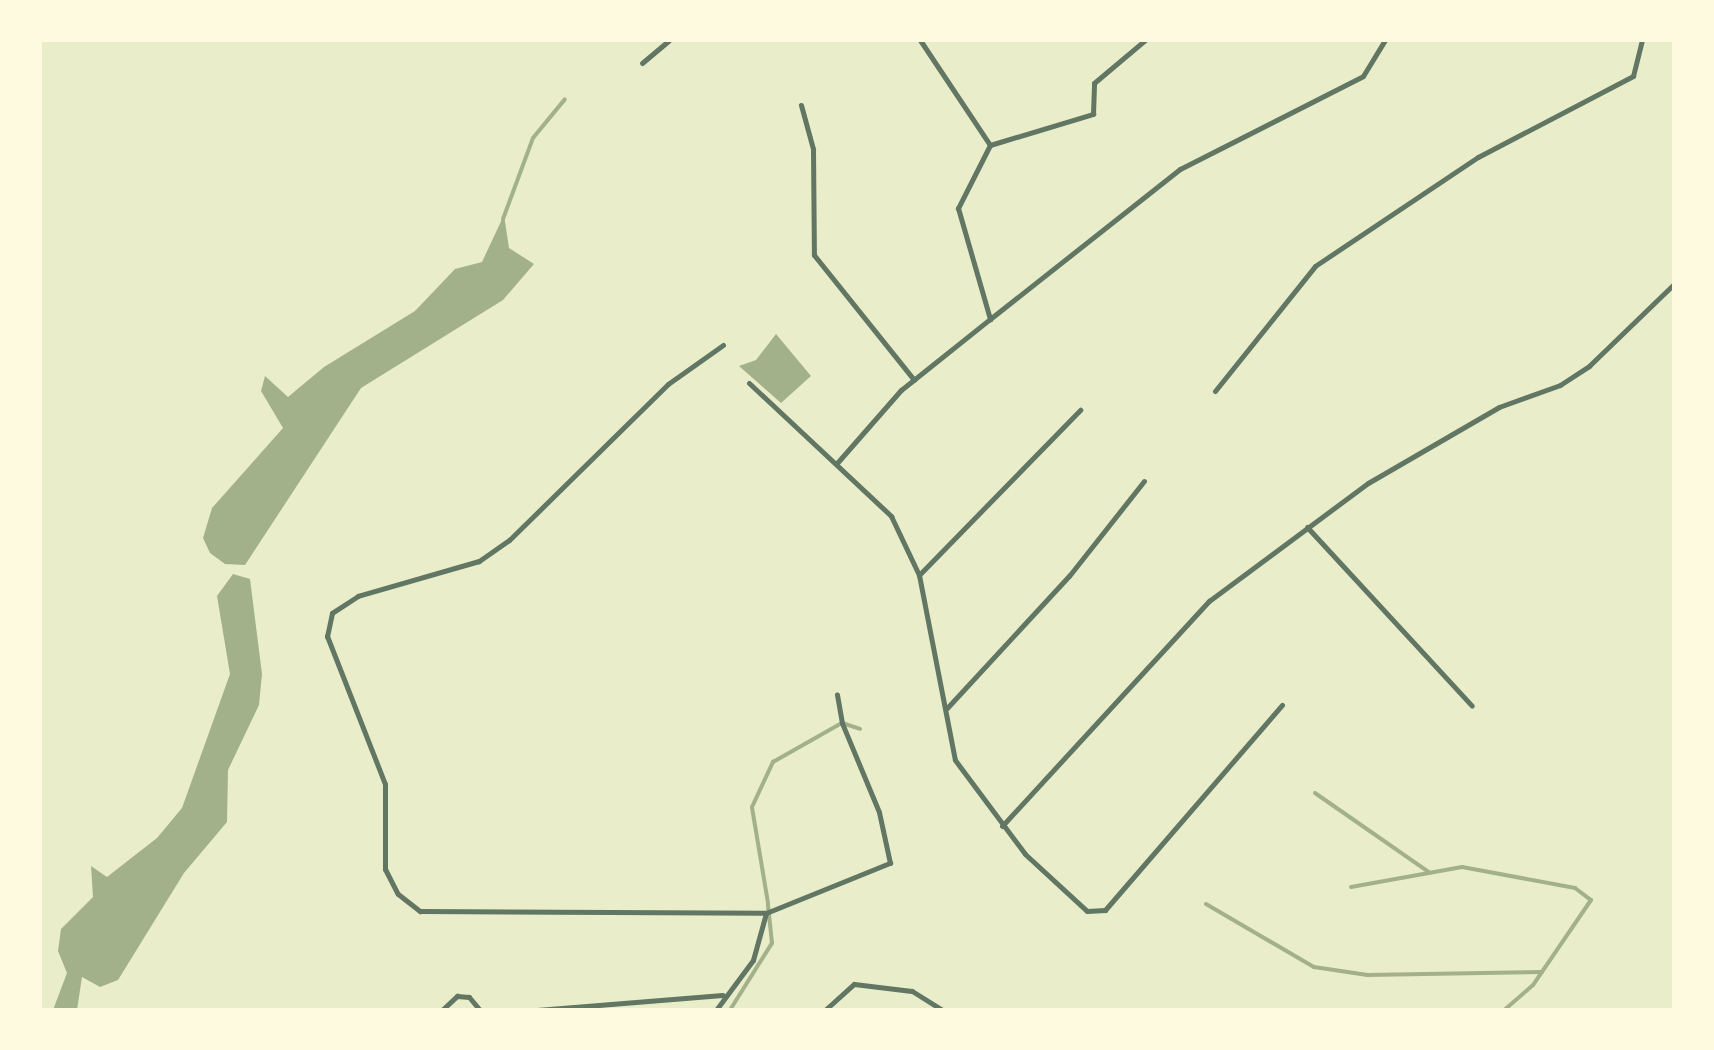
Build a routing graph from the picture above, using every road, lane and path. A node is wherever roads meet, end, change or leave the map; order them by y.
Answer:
1 (668, 40) edge
2 (920, 40) edge
3 (1145, 40) edge
4 (1385, 40) edge
5 (1642, 40) edge
6 (642, 63) dead end
7 (800, 105) dead end
8 (990, 145) junction
9 (1674, 284) edge
10 (990, 319) junction
11 (723, 345) dead end
12 (914, 380) junction
13 (749, 383) dead end
14 (1216, 391) dead end
15 (1080, 410) dead end
16 (838, 463) junction
17 (1144, 481) dead end
18 (1308, 527) junction
19 (919, 575) junction
20 (838, 694) dead end
21 (1282, 706) dead end
22 (1472, 706) dead end
23 (947, 708) junction
24 (1002, 826) junction
25 (769, 912) junction
26 (722, 994) junction
27 (442, 1010) edge
28 (480, 1010) edge
29 (537, 1010) edge
30 (716, 1010) edge
31 (825, 1010) edge
32 (942, 1010) edge

1 - 6 street
2 - 8 street
3 - 8 street
4 - 10 street
5 - 14 street
7 - 12 street
8 - 10 street
9 - 18 street
10 - 12 street
11 - 25 street
12 - 16 street
13 - 16 street
15 - 19 street
16 - 19 street
17 - 23 street
18 - 22 street
18 - 24 street
19 - 23 street
20 - 25 street
21 - 24 street
23 - 24 street
25 - 26 street
26 - 29 street
26 - 30 street
27 - 28 street
31 - 32 street

